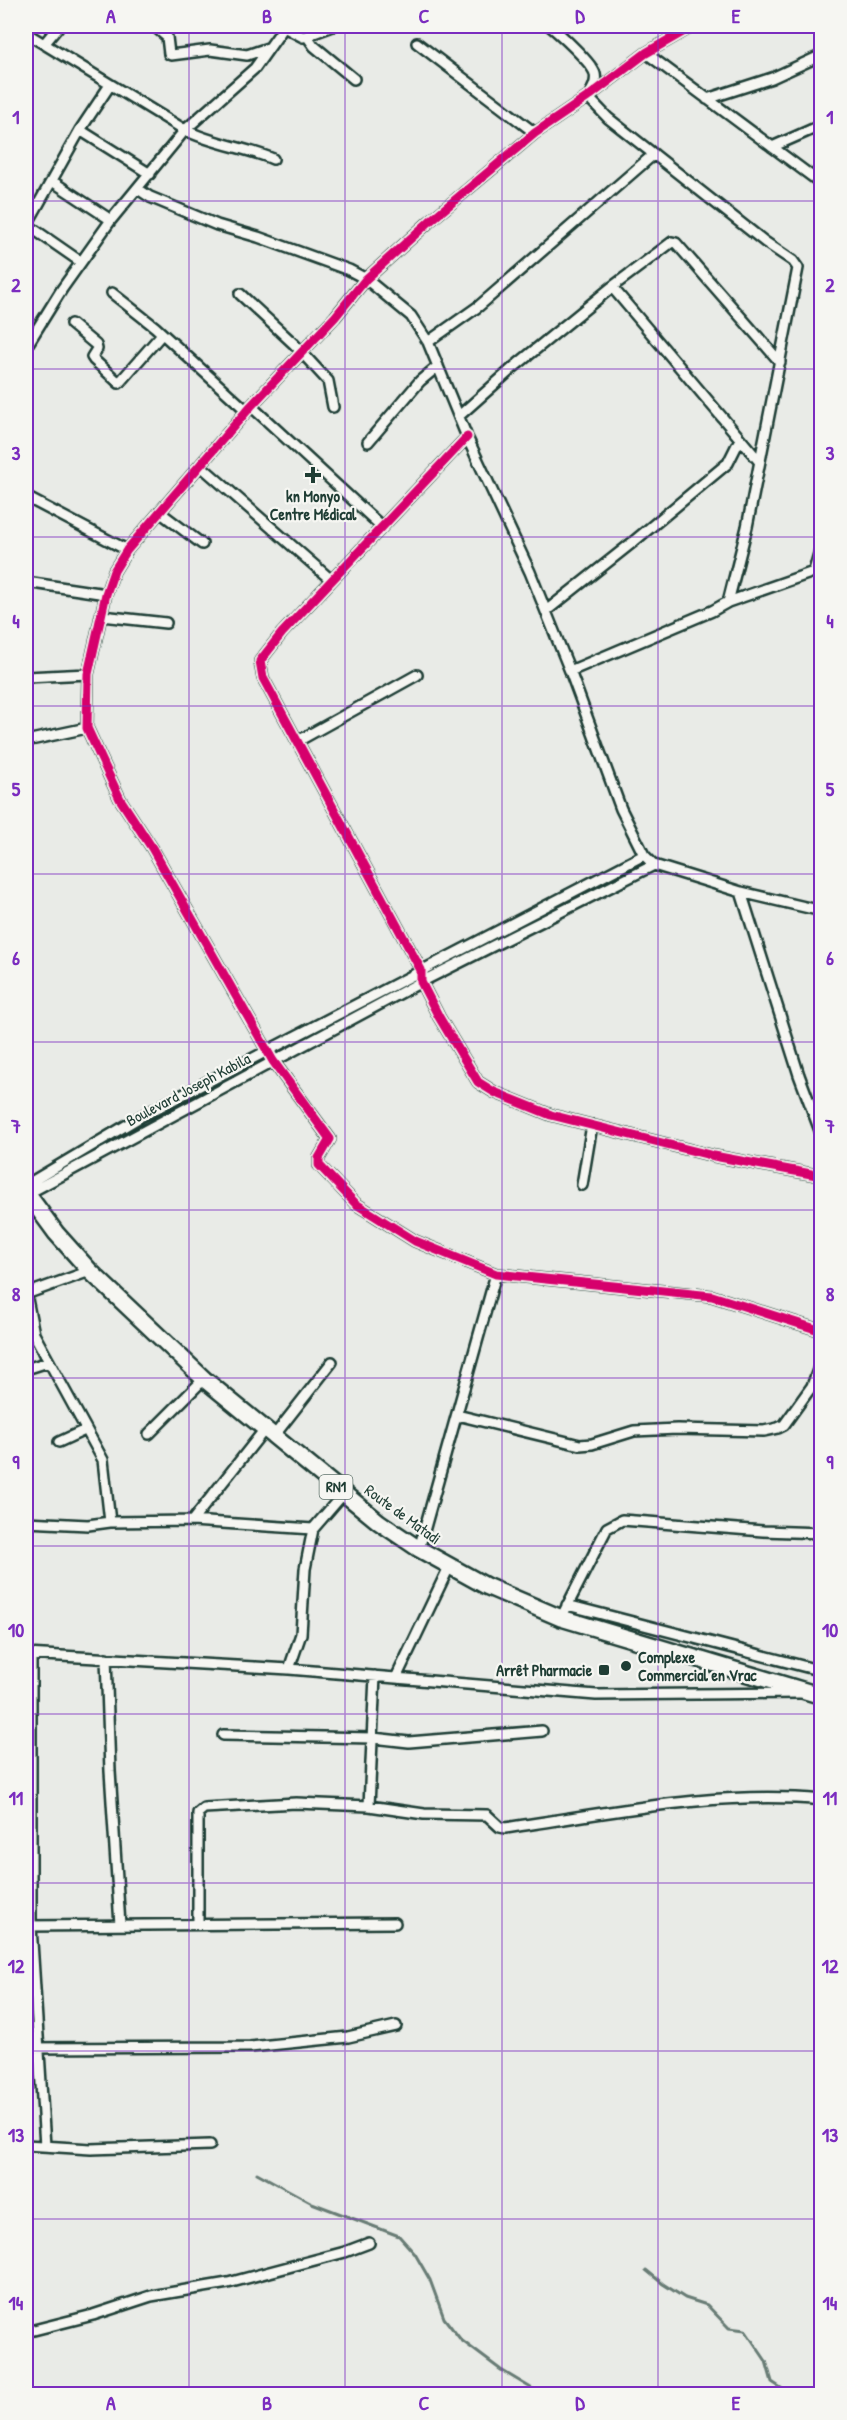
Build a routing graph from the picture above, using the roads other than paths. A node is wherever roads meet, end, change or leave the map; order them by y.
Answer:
1 (59, 26) edge
2 (154, 26) edge
3 (283, 26) edge
4 (333, 26) edge
5 (550, 26) edge
6 (693, 26) edge
7 (26, 33) edge
8 (307, 36) junction
9 (417, 43) dead end
10 (44, 44) junction
11 (268, 48) junction
12 (646, 53) junction
13 (822, 55) edge
14 (354, 79) dead end
15 (110, 85) junction
16 (588, 97) junction
17 (707, 99) junction
18 (822, 125) edge
19 (80, 130) junction
20 (185, 130) junction
21 (535, 133) junction
22 (772, 147) junction
23 (654, 153) junction
24 (273, 159) dead end
25 (150, 174) junction
26 (52, 181) junction
27 (822, 184) edge
28 (138, 189) junction
29 (111, 220) junction
30 (81, 262) junction
31 (366, 279) junction
32 (612, 287) junction
33 (112, 294) dead end
34 (240, 294) dead end
35 (70, 324) dead end
36 (162, 334) junction
37 (428, 342) junction
38 (26, 347) edge
39 (301, 353) junction
40 (780, 362) junction
41 (438, 366) junction
42 (333, 407) dead end
43 (249, 409) junction
44 (459, 416) junction
45 (467, 437) junction
46 (740, 439) junction
47 (369, 442) dead end
48 (759, 461) junction
49 (201, 466) junction
50 (26, 497) edge
51 (161, 513) junction
52 (381, 526) junction
53 (822, 543) edge
54 (202, 544) dead end
55 (127, 550) junction
56 (818, 570) edge
57 (330, 579) junction
58 (26, 582) edge
59 (106, 594) junction
60 (728, 602) junction
61 (546, 611) junction
62 (102, 616) junction
63 (166, 623) dead end
64 (570, 671) junction
65 (88, 674) junction
66 (417, 675) dead end
67 (26, 677) edge
68 (87, 728) junction
69 (26, 741) edge
70 (298, 741) junction
71 (644, 855) junction
72 (654, 865) junction
73 (741, 892) junction
74 (822, 911) edge
75 (421, 970) junction
76 (421, 982) junction
77 (268, 1051) junction
78 (273, 1060) junction
79 (592, 1125) junction
80 (822, 1136) edge
81 (822, 1176) edge
82 (582, 1185) dead end
83 (26, 1190) edge
84 (90, 1271) junction
85 (496, 1274) junction
86 (26, 1294) edge
87 (822, 1331) edge
88 (822, 1359) edge
89 (48, 1362) junction
90 (332, 1362) dead end
91 (26, 1369) edge
92 (204, 1379) junction
93 (457, 1415) junction
94 (85, 1430) junction
95 (270, 1432) junction
96 (149, 1434) dead end
97 (59, 1442) dead end
98 (344, 1493) junction
99 (192, 1521) junction
100 (26, 1522) edge
101 (110, 1522) junction
102 (313, 1529) junction
103 (822, 1533) edge
104 (418, 1550) junction
105 (449, 1567) junction
106 (564, 1611) junction
107 (28, 1654) edge
108 (106, 1658) junction
109 (289, 1669) junction
110 (822, 1671) edge
111 (375, 1676) junction
112 (396, 1678) junction
113 (818, 1695) edge
114 (542, 1731) dead end
115 (222, 1735) dead end
116 (373, 1738) junction
117 (28, 1798) edge
118 (822, 1800) edge
119 (369, 1806) junction
120 (395, 1923) dead end
121 (198, 1925) junction
122 (28, 1926) edge
123 (120, 1926) junction
124 (396, 2026) dead end
125 (26, 2048) edge
126 (38, 2048) junction
127 (26, 2145) edge
128 (210, 2145) dead end
129 (45, 2146) junction
130 (369, 2243) dead end
131 (26, 2332) edge

1 - 10 street
2 - 11 street
3 - 8 street
3 - 11 street
4 - 8 street
5 - 16 street
6 - 12 street
7 - 10 street
8 - 14 street
9 - 21 street
10 - 15 street
11 - 20 street
12 - 16 street
12 - 17 street
13 - 17 street
15 - 19 street
15 - 20 street
16 - 21 street
16 - 23 street
17 - 22 street
18 - 22 street
19 - 25 street
19 - 26 street
20 - 24 street
20 - 25 street
21 - 31 street
22 - 27 street
23 - 37 street
23 - 40 street
25 - 28 street
26 - 29 street
26 - 30 street
28 - 29 street
28 - 31 street
29 - 30 street
30 - 38 street
31 - 37 street
31 - 39 street
32 - 40 street
32 - 44 street
32 - 46 street
33 - 36 street
34 - 39 street
35 - 36 street
36 - 43 street
37 - 41 street
39 - 42 street
39 - 43 street
40 - 48 street
41 - 44 street
41 - 47 street
43 - 49 street
43 - 52 street
44 - 45 street
45 - 52 street
45 - 61 street
46 - 48 street
46 - 61 street
48 - 60 street
49 - 51 street
49 - 57 street
50 - 55 street
51 - 54 street
51 - 55 street
52 - 57 street
53 - 56 street
55 - 59 street
56 - 60 street
57 - 70 street
58 - 59 street
59 - 62 street
60 - 64 street
61 - 64 street
62 - 63 street
62 - 65 street
64 - 71 street
65 - 67 street
65 - 68 street
66 - 70 street
68 - 69 street
68 - 77 street
70 - 75 street
71 - 72 street
71 - 75 street, Boulevard Joseph Kabila
72 - 73 street
72 - 76 street, Boulevard Joseph Kabila
73 - 74 street
73 - 80 street
75 - 76 street
75 - 77 street, Boulevard Joseph Kabila
76 - 78 street, Boulevard Joseph Kabila
76 - 79 street
77 - 78 street
77 - 83 street, Boulevard Joseph Kabila
78 - 83 street, Boulevard Joseph Kabila
78 - 85 street
79 - 81 street
79 - 82 street
83 - 84 highway, Route de Matadi / RN1
84 - 86 street
84 - 92 highway, Route de Matadi / RN1
85 - 87 street
85 - 93 street
86 - 89 street
88 - 93 street
89 - 91 street
89 - 94 street
90 - 95 street
92 - 95 highway, Route de Matadi / RN1
92 - 96 street
93 - 104 street
94 - 97 street
94 - 101 street
95 - 98 highway, Route de Matadi / RN1
95 - 99 street
98 - 102 street
98 - 104 highway, Route de Matadi / RN1
99 - 101 street
99 - 102 street
100 - 101 street
102 - 109 street
103 - 106 street
104 - 105 highway, Route de Matadi / RN1
105 - 106 highway, Route de Matadi / RN1
105 - 112 street
106 - 110 street
106 - 113 highway, Route de Matadi / RN1
107 - 108 street
107 - 117 street
108 - 109 street
108 - 123 street
109 - 111 street
111 - 112 street
111 - 116 street
112 - 113 street
114 - 116 street
115 - 116 street
116 - 119 street
117 - 122 street
118 - 119 street
119 - 121 street
120 - 121 street
121 - 123 street
122 - 123 street
122 - 126 street
124 - 126 street
125 - 126 street
126 - 129 street
127 - 129 street
128 - 129 street
130 - 131 street

